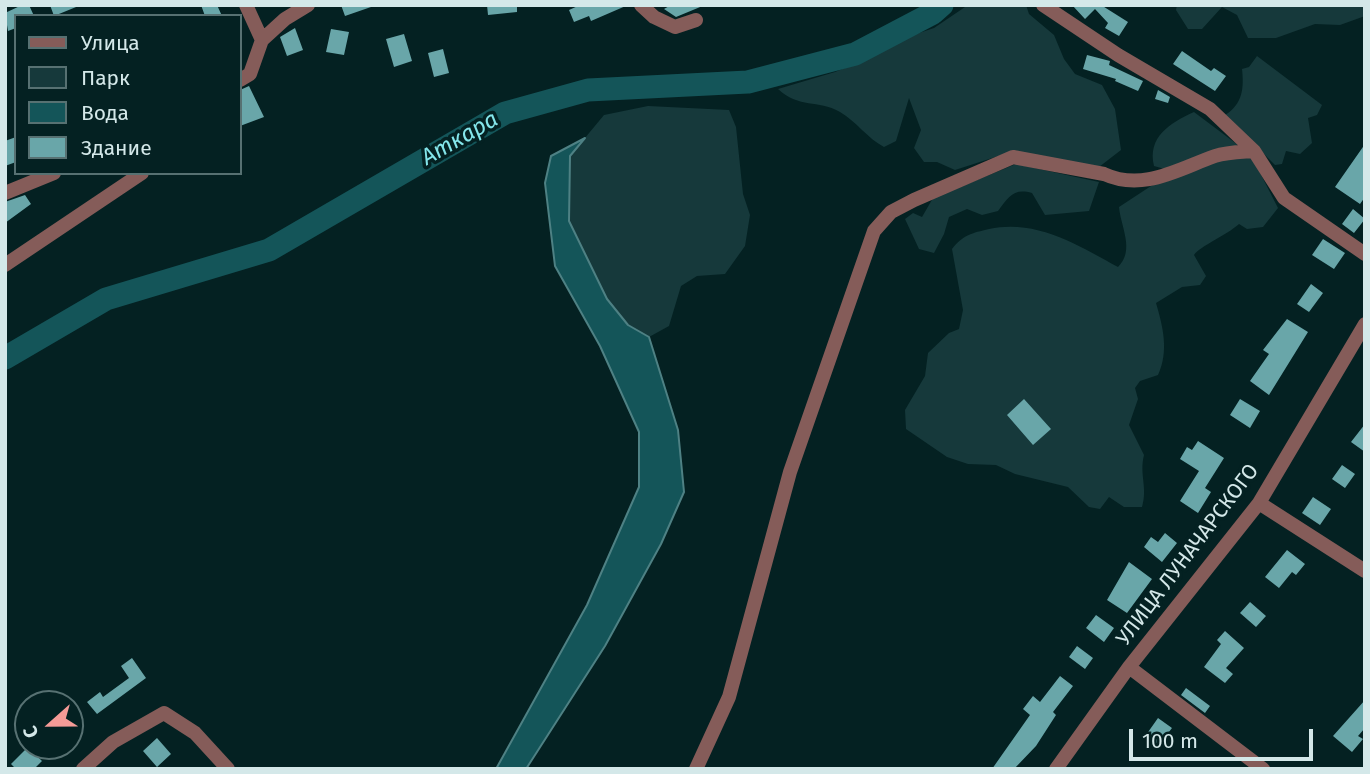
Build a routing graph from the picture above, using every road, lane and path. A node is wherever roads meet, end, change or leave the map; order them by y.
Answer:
1 (246, 5) edge
2 (308, 5) edge
3 (641, 5) edge
4 (1043, 5) edge
5 (696, 20) dead end
6 (262, 40) junction
7 (242, 79) edge
8 (1254, 151) junction
9 (49, 175) edge
10 (139, 175) edge
11 (5, 193) edge
12 (1365, 254) edge
13 (5, 265) edge
14 (1365, 324) edge
15 (1258, 503) junction
16 (1365, 570) edge
17 (1129, 667) junction
18 (83, 769) edge
19 (228, 769) edge
20 (696, 769) edge
21 (1056, 769) edge
22 (1263, 769) edge

1 - 6 street
2 - 6 street
3 - 5 street
4 - 8 street
6 - 7 street
8 - 12 street
8 - 20 street
9 - 11 street
10 - 13 street
14 - 15 street, УЛИЦА ЛУНАЧАРСКОГО
15 - 16 street
15 - 17 street, УЛИЦА ЛУНАЧАРСКОГО
17 - 21 street, УЛИЦА ЛУНАЧАРСКОГО
17 - 22 street
18 - 19 street

